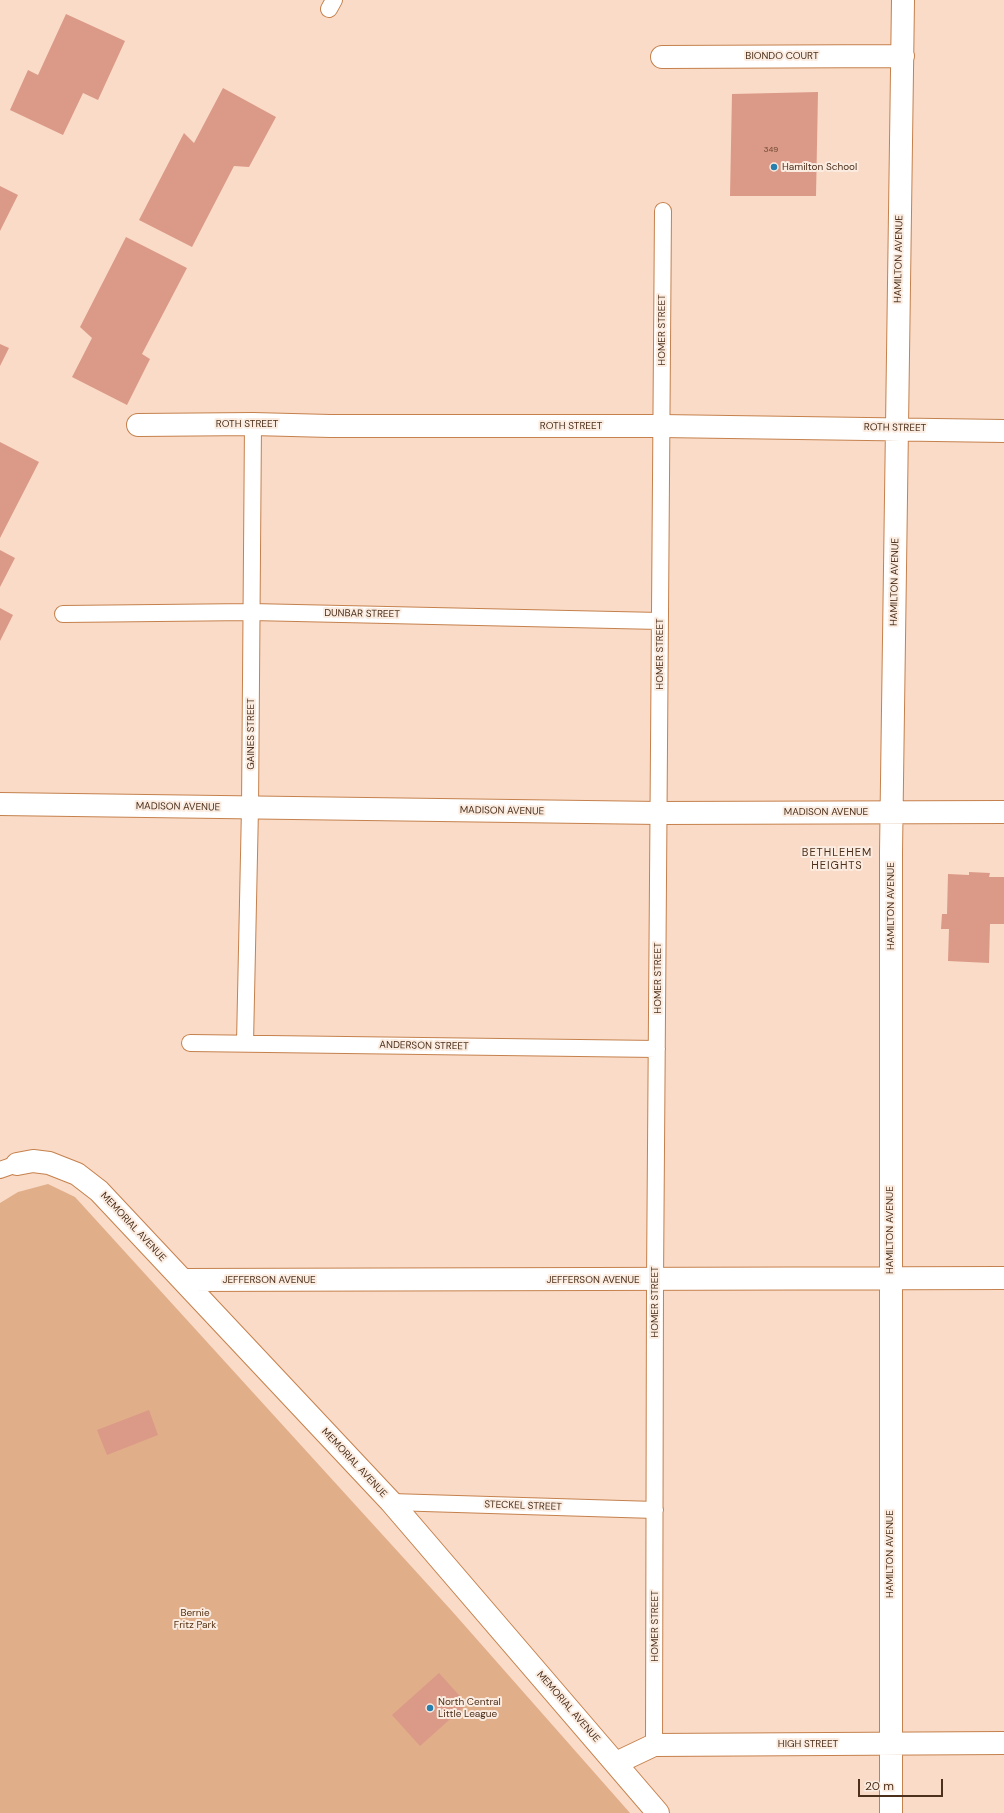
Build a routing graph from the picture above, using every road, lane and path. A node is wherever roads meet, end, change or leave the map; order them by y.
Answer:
1 (903, 0) edge
2 (903, 56) junction
3 (662, 57) dead end
4 (663, 211) dead end
5 (253, 424) junction
6 (138, 425) dead end
7 (662, 426) junction
8 (897, 428) junction
9 (1004, 430) edge
10 (251, 612) junction
11 (63, 614) dead end
12 (660, 621) junction
13 (0, 804) edge
14 (250, 808) junction
15 (892, 812) junction
16 (1004, 812) edge
17 (659, 813) junction
18 (190, 1043) dead end
19 (245, 1043) junction
20 (657, 1049) junction
21 (9, 1167) edge
22 (890, 1278) junction
23 (1004, 1278) edge
24 (183, 1280) junction
25 (655, 1280) junction
26 (391, 1502) junction
27 (655, 1510) junction
28 (1004, 1743) edge
29 (890, 1744) junction
30 (654, 1746) junction
31 (616, 1763) junction
32 (658, 1813) edge
33 (891, 1813) edge

1 - 2 street, HAMILTON AVENUE
2 - 3 street, BIONDO COURT
2 - 8 street, HAMILTON AVENUE
4 - 7 lane, HOMER STREET
5 - 6 street, ROTH STREET
5 - 7 street, ROTH STREET
5 - 10 lane, GAINES STREET
7 - 8 street, ROTH STREET
7 - 12 lane, HOMER STREET
8 - 9 street, ROTH STREET
8 - 15 street, HAMILTON AVENUE
10 - 11 lane, DUNBAR STREET
10 - 12 lane, DUNBAR STREET
10 - 14 lane, GAINES STREET
12 - 17 lane, HOMER STREET
13 - 14 street, MADISON AVENUE
14 - 17 street, MADISON AVENUE
14 - 19 lane, GAINES STREET
15 - 16 street, MADISON AVENUE
15 - 17 street, MADISON AVENUE
15 - 22 street, HAMILTON AVENUE
17 - 20 lane, HOMER STREET
18 - 19 lane, ANDERSON STREET
19 - 20 lane, ANDERSON STREET
20 - 25 lane, HOMER STREET
21 - 24 street, MEMORIAL AVENUE
22 - 23 street, JEFFERSON AVENUE
22 - 25 street, JEFFERSON AVENUE
22 - 29 street, HAMILTON AVENUE
24 - 25 street, JEFFERSON AVENUE
24 - 26 street, MEMORIAL AVENUE
25 - 27 lane, HOMER STREET
26 - 27 lane, STECKEL STREET
26 - 31 street, MEMORIAL AVENUE
27 - 30 lane, HOMER STREET
28 - 29 street, HIGH STREET
29 - 30 street, HIGH STREET
29 - 33 street, HAMILTON AVENUE
30 - 31 street, HIGH STREET
31 - 32 street, MEMORIAL AVENUE

